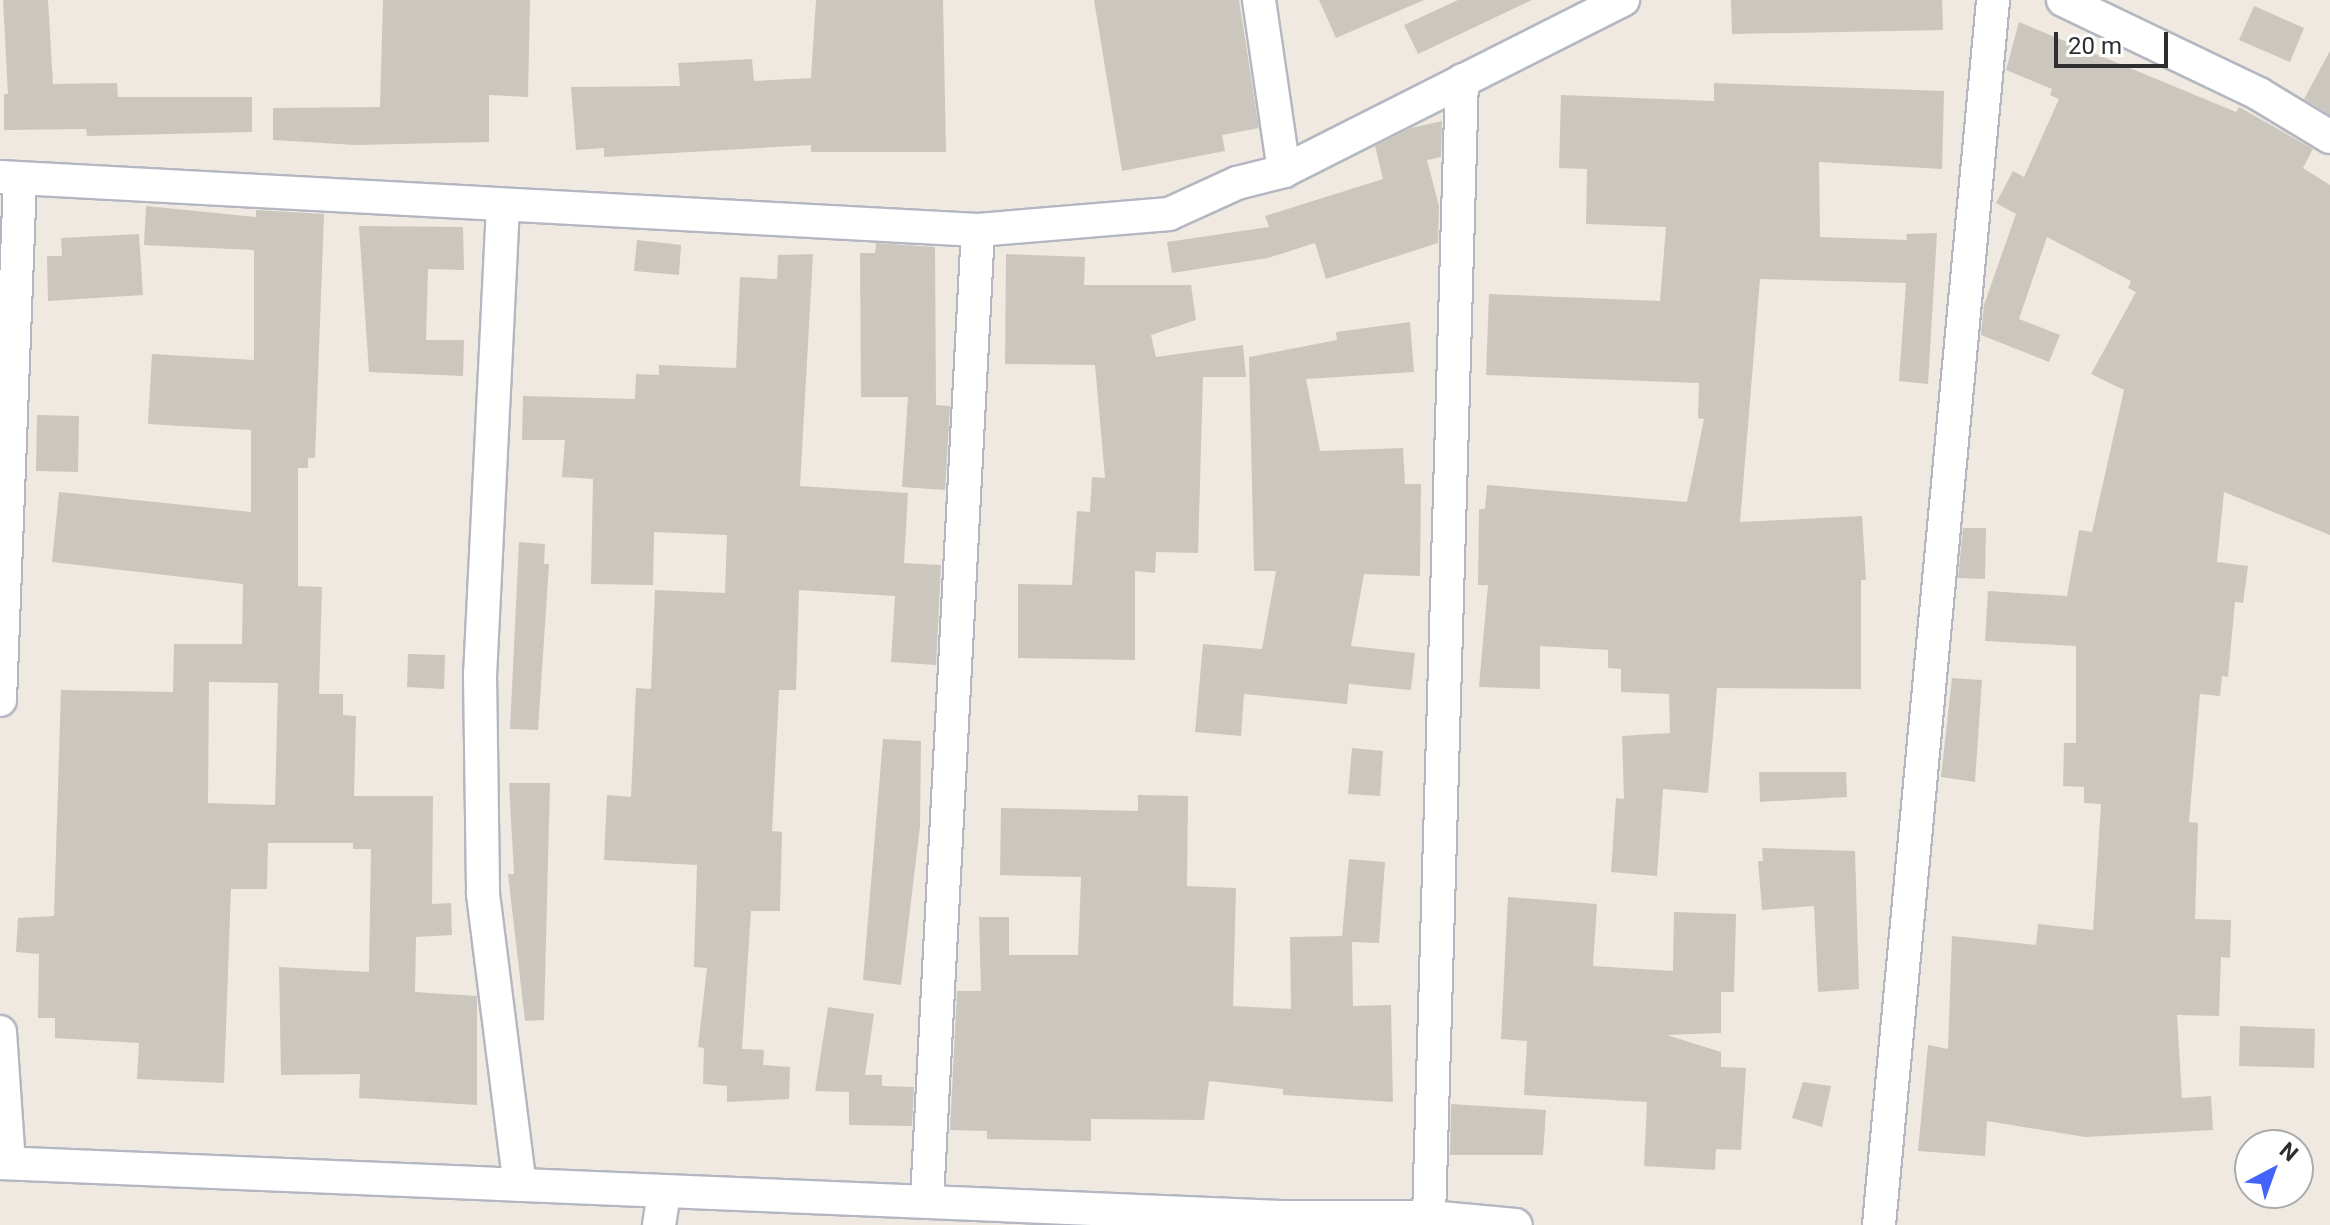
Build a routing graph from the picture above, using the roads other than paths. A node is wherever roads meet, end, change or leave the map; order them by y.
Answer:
1 (1259, 0) edge
2 (1623, 0) edge
3 (1993, 0) edge
4 (2063, 0) edge
5 (1462, 80) junction
6 (2330, 137) edge
7 (1284, 171) junction
8 (10, 178) edge
9 (503, 206) junction
10 (978, 230) junction
11 (0, 700) edge
12 (0, 1032) edge
13 (5, 1163) edge
14 (520, 1185) junction
15 (664, 1192) junction
16 (927, 1199) junction
17 (1429, 1217) junction
18 (1281, 1221) edge
19 (659, 1225) edge
20 (1516, 1225) edge
21 (1879, 1225) edge

1 - 7 street
2 - 5 street
3 - 21 street
4 - 6 street
5 - 7 street
5 - 17 street
7 - 10 street
8 - 9 street
8 - 11 street
9 - 10 street
9 - 14 street
10 - 16 street
12 - 13 street
13 - 14 street
14 - 15 street
15 - 16 street
15 - 19 street
16 - 18 street
17 - 18 street
17 - 20 street

